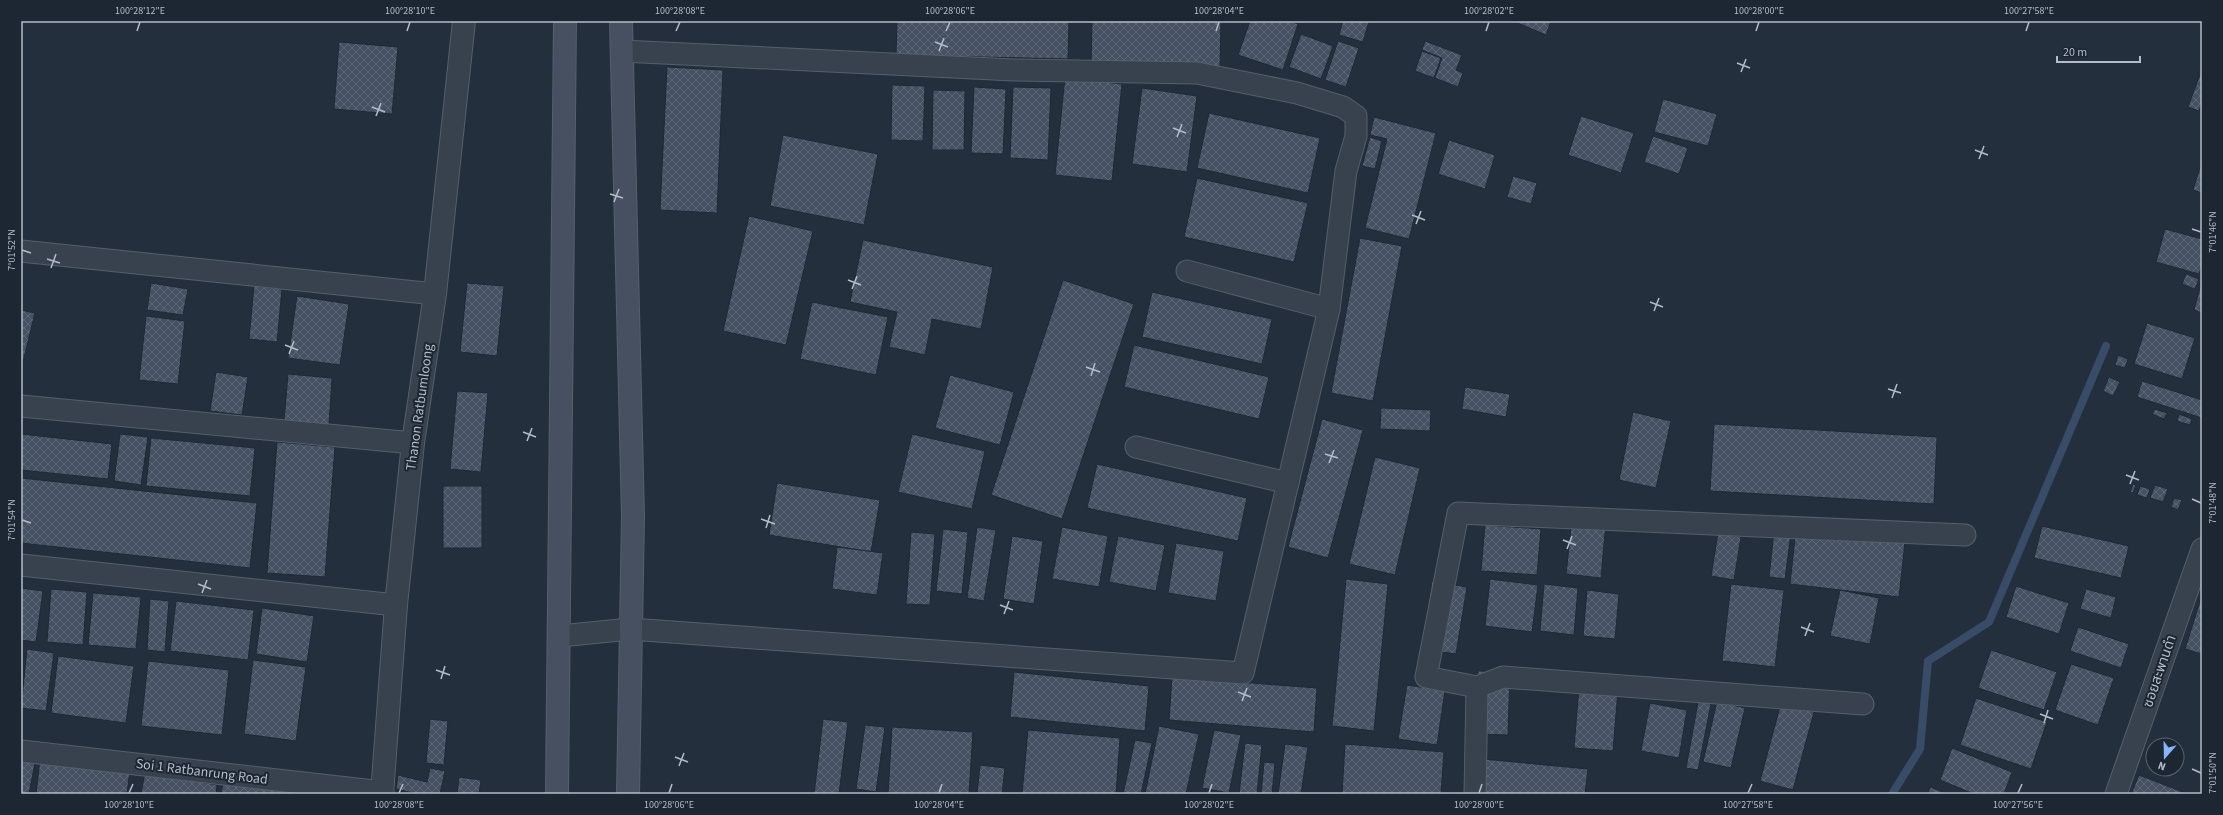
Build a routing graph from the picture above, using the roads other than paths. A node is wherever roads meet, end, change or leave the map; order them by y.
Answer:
1 (464, 21) edge
2 (565, 21) edge
3 (622, 21) edge
4 (622, 51) junction
5 (21, 251) edge
6 (1187, 271) dead end
7 (435, 294) junction
8 (1330, 309) junction
9 (21, 406) edge
10 (413, 443) junction
11 (1136, 447) dead end
12 (1288, 483) junction
13 (1965, 535) dead end
14 (2202, 549) edge
15 (21, 565) edge
16 (396, 605) junction
17 (630, 629) junction
18 (560, 636) junction
19 (1477, 687) junction
20 (1863, 704) dead end
21 (21, 751) edge
22 (382, 793) edge
23 (558, 794) edge
24 (628, 794) edge
25 (1475, 794) edge
26 (2116, 794) edge

1 - 7 street, Thanon Ratbumloong
2 - 18 main road
3 - 4 main road
4 - 8 street
4 - 17 main road
5 - 7 street
6 - 8 street
7 - 10 street, Thanon Ratbumloong
8 - 12 street
9 - 10 street
10 - 16 street, Thanon Ratbumloong
11 - 12 street
12 - 17 street
13 - 19 street
14 - 26 street, ซอยสะพานดำ
15 - 16 street
16 - 22 street, Thanon Ratbumloong
17 - 18 street
17 - 24 main road
18 - 23 main road
19 - 20 street
19 - 25 street
21 - 22 street, Soi 1 Ratbanrung Road

